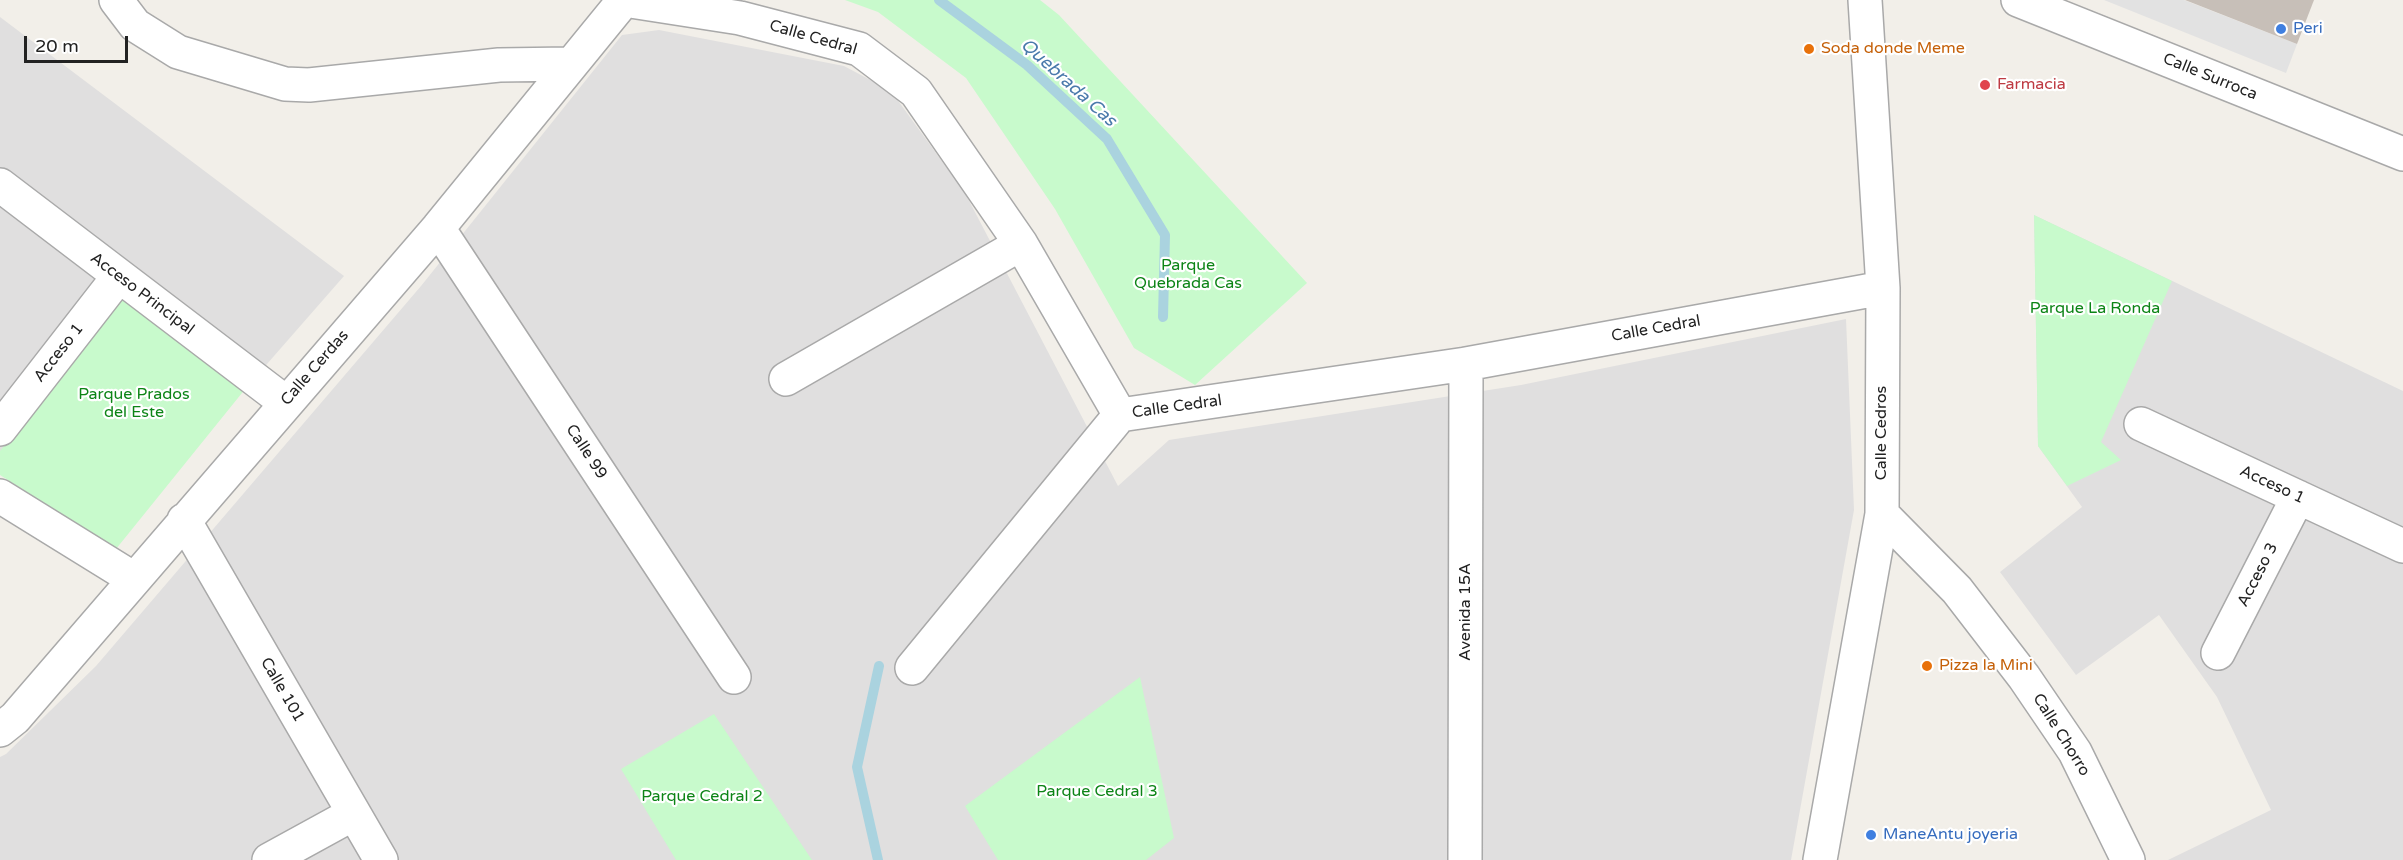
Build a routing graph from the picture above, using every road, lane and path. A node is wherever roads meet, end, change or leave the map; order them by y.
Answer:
1 (116, 0) edge
2 (624, 0) edge
3 (1865, 0) edge
4 (2018, 0) edge
5 (570, 64) junction
6 (2403, 154) edge
7 (0, 185) edge
8 (438, 228) junction
9 (1021, 244) junction
10 (119, 276) junction
11 (1882, 288) junction
12 (1466, 364) junction
13 (786, 379) dead end
14 (285, 402) junction
15 (1120, 415) junction
16 (2141, 424) dead end
17 (0, 429) edge
18 (0, 496) edge
19 (2298, 497) junction
20 (1882, 514) junction
21 (184, 520) junction
22 (2403, 546) edge
23 (134, 579) junction
24 (2218, 652) dead end
25 (912, 668) dead end
26 (734, 677) dead end
27 (0, 730) edge
28 (353, 814) junction
29 (268, 860) edge
30 (381, 860) edge
31 (1465, 860) edge
32 (1820, 860) edge
33 (2128, 860) edge

1 - 5 street
2 - 5 street, Calle Cerdas
2 - 9 street, Calle Cedral
3 - 11 street, Calle Cedros
4 - 6 street, Calle Surroca
5 - 8 street, Calle Cerdas
7 - 10 street, Acceso Principal
8 - 14 street, Calle Cerdas
8 - 26 street, Calle 99
9 - 13 street
9 - 15 street, Calle Cedral
10 - 14 street, Acceso Principal
10 - 17 street, Acceso 1
11 - 12 street, Calle Cedral
11 - 20 street, Calle Cedros
12 - 15 street, Calle Cedral
12 - 31 street, Avenida 15A
14 - 21 street, Calle Cerdas
15 - 25 street
16 - 19 street, Acceso 1
18 - 23 street
19 - 22 street, Acceso 1
19 - 24 street, Acceso 3
20 - 32 street, Calle Cedros
20 - 33 street, Calle Chorro
21 - 23 street, Calle Cerdas
21 - 28 street, Calle 101
23 - 27 street, Calle Cerdas
28 - 29 street
28 - 30 street, Calle 101

